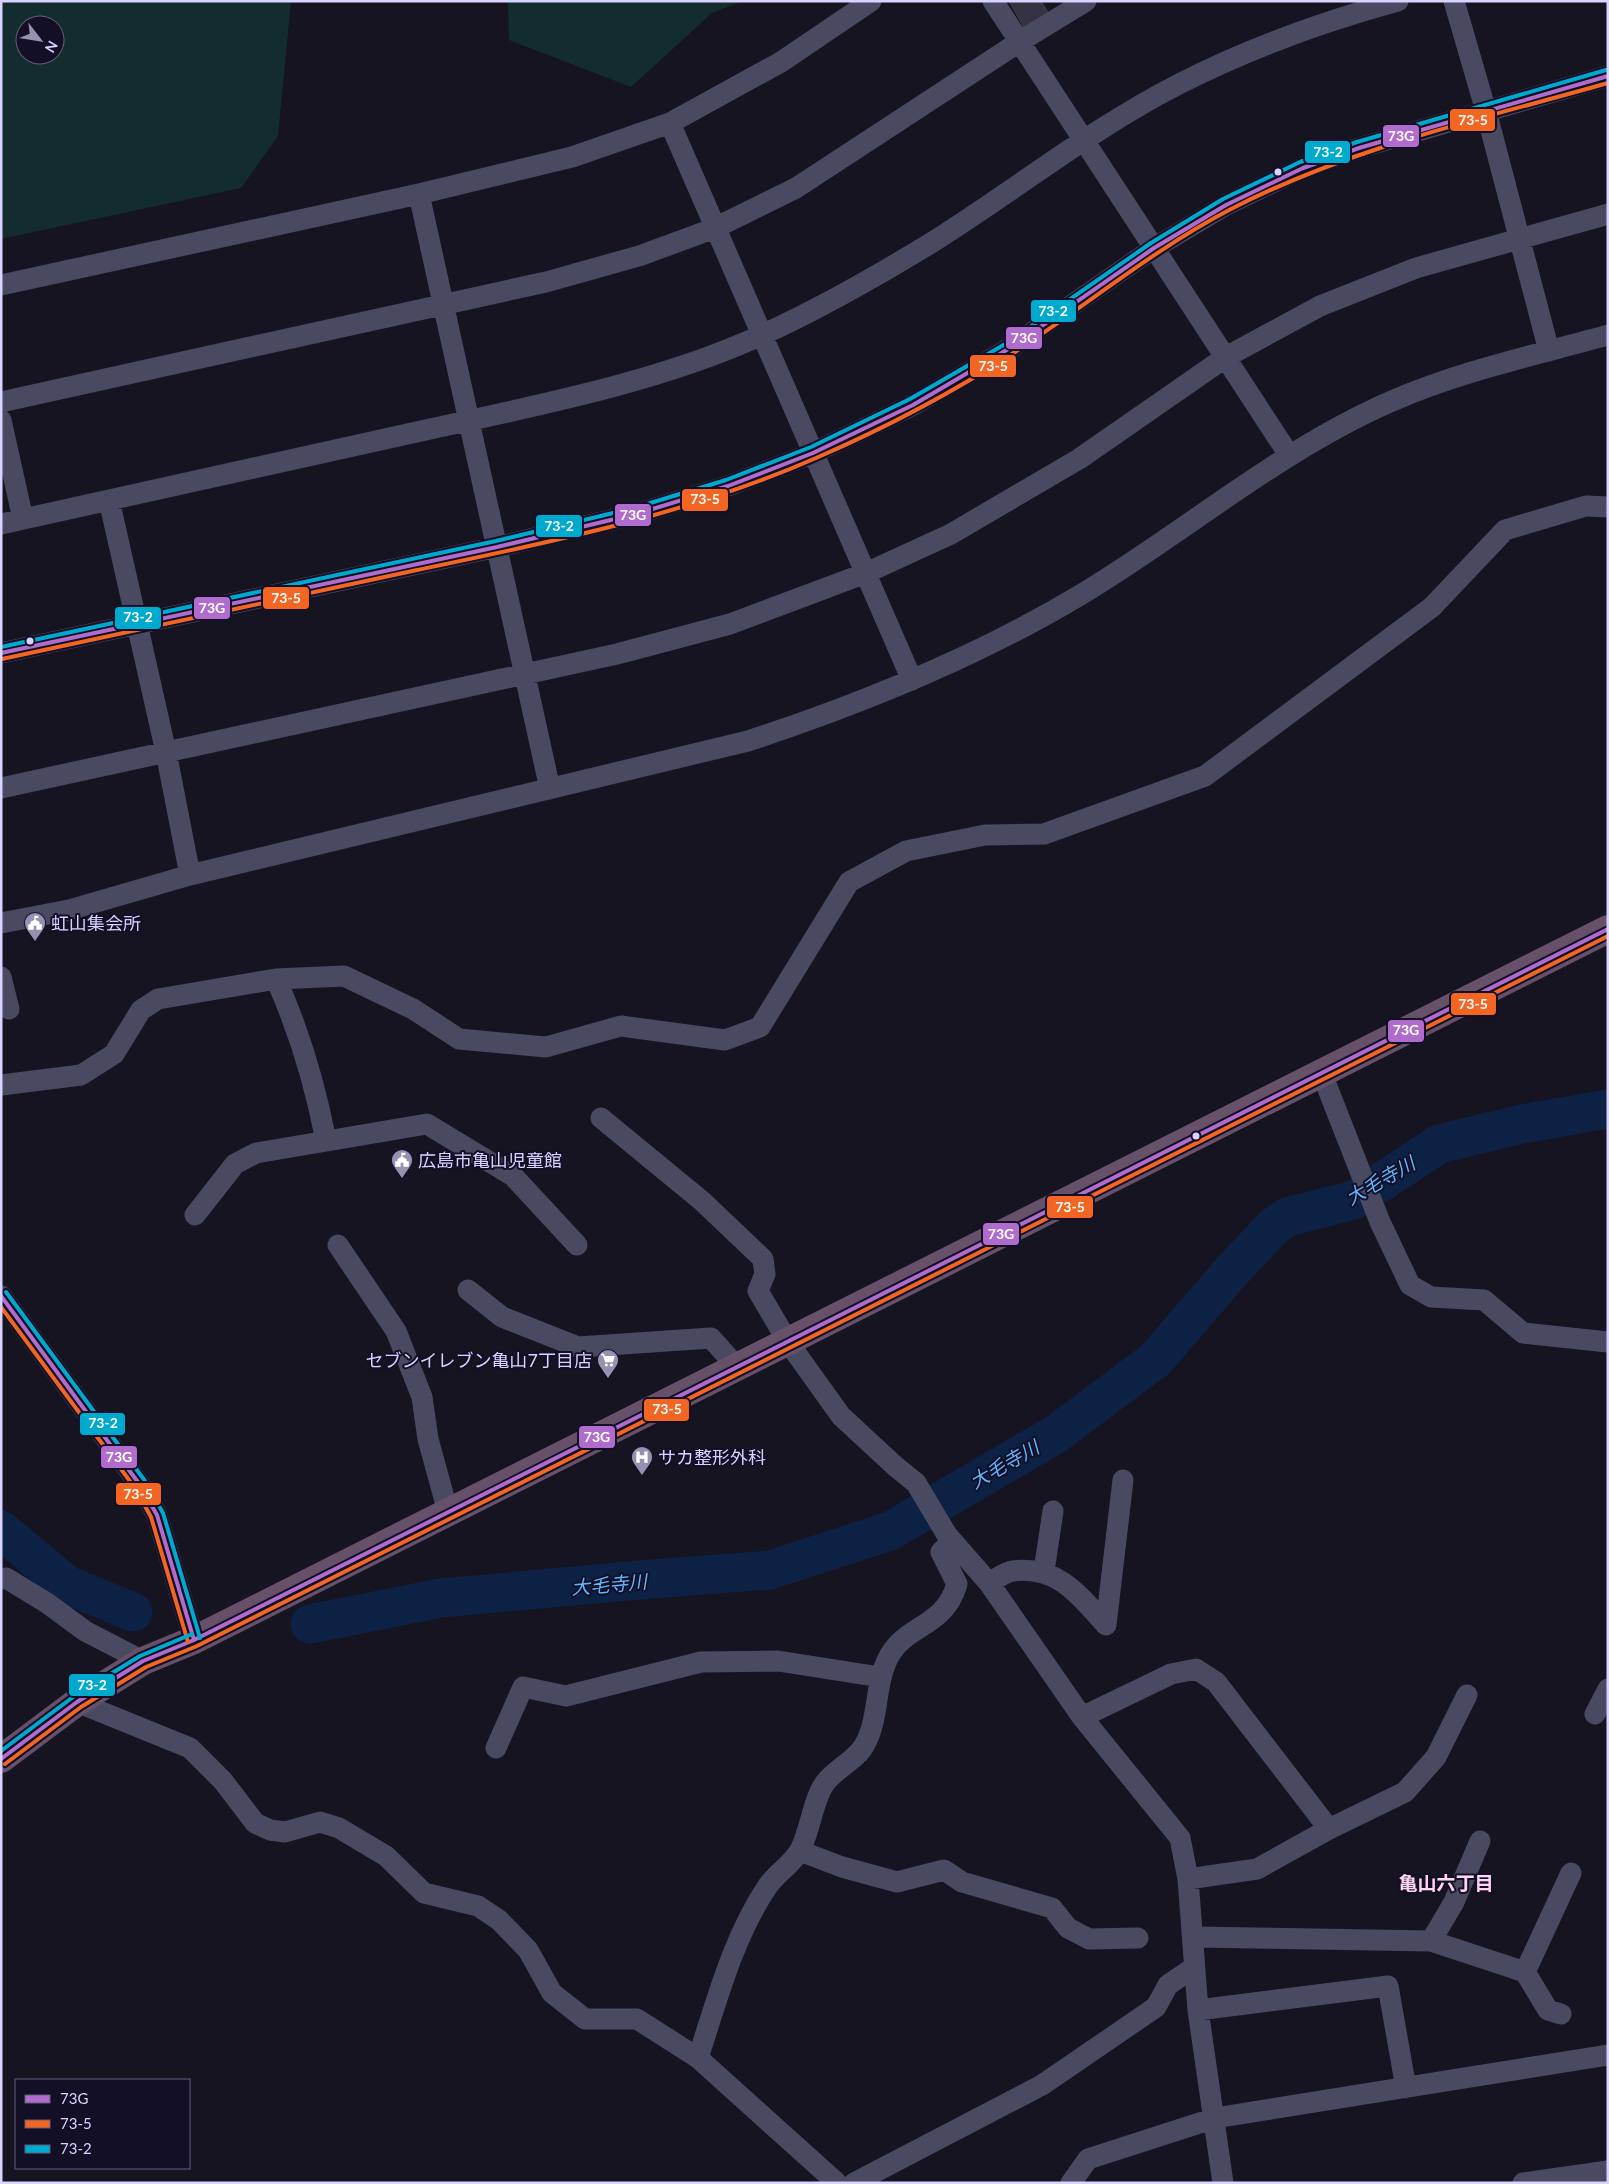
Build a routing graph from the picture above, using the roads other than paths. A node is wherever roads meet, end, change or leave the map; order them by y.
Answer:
1 (871, 1) edge
2 (993, 1) edge
3 (1086, 1) edge
4 (1398, 1) edge
5 (1454, 1) edge
6 (1019, 42) junction
7 (1608, 76) edge
8 (1486, 112) junction
9 (670, 123) junction
10 (1083, 140) junction
11 (419, 194) junction
12 (1608, 214) edge
13 (715, 228) junction
14 (1519, 239) junction
15 (1154, 248) junction
16 (1, 284) edge
17 (444, 304) junction
18 (762, 335) junction
19 (1608, 335) edge
20 (1549, 351) junction
21 (1226, 358) junction
22 (1, 402) edge
23 (1, 420) edge
24 (469, 420) junction
25 (813, 453) junction
26 (1289, 455) junction
27 (109, 500) junction
28 (1608, 506) edge
29 (23, 519) junction
30 (1, 524) edge
31 (497, 547) junction
32 (866, 573) junction
33 (137, 625) junction
34 (1, 653) edge
35 (524, 673) junction
36 (912, 680) junction
37 (166, 752) junction
38 (1, 788) edge
39 (550, 789) junction
40 (190, 875) junction
41 (1, 923) edge
42 (1608, 928) edge
43 (1, 977) edge
44 (276, 979) junction
45 (9, 1009) dead end
46 (1322, 1074) junction
47 (1, 1085) edge
48 (601, 1118) dead end
49 (326, 1141) junction
50 (194, 1215) dead end
51 (338, 1245) dead end
52 (578, 1245) dead end
53 (468, 1290) dead end
54 (1, 1296) edge
55 (788, 1342) junction
56 (1608, 1342) edge
57 (736, 1366) junction
58 (1123, 1480) dead end
59 (1053, 1511) dead end
60 (448, 1512) junction
61 (950, 1538) junction
62 (1044, 1571) junction
63 (3, 1577) edge
64 (989, 1583) junction
65 (194, 1640) junction
66 (143, 1661) junction
67 (880, 1677) junction
68 (1608, 1689) edge
69 (1467, 1695) dead end
70 (77, 1702) junction
71 (1595, 1714) dead end
72 (1082, 1717) junction
73 (496, 1748) dead end
74 (1, 1759) edge
75 (1328, 1829) junction
76 (1480, 1840) dead end
77 (800, 1851) junction
78 (1571, 1873) dead end
79 (1188, 1879) junction
80 (1194, 1937) junction
81 (1138, 1938) dead end
82 (1431, 1941) junction
83 (1193, 1968) junction
84 (1525, 1972) junction
85 (1198, 2010) junction
86 (1561, 2014) dead end
87 (1608, 2055) edge
88 (698, 2058) junction
89 (1406, 2088) junction
90 (1215, 2118) junction
91 (1608, 2171) edge
92 (837, 2183) edge
93 (854, 2183) edge
94 (1071, 2183) edge
95 (1223, 2183) edge
96 (1522, 2183) edge

1 - 9 street
2 - 6 street
3 - 6 street
4 - 10 street
5 - 8 street
6 - 10 street
6 - 13 street
7 - 8 street
8 - 14 street
8 - 15 street
9 - 11 street
9 - 13 street
10 - 15 street
10 - 18 street
11 - 16 street
11 - 17 street
12 - 14 street
13 - 17 street
13 - 18 street
14 - 20 street
14 - 21 street
15 - 21 street
15 - 25 street
17 - 22 street
17 - 24 street
18 - 24 street
18 - 25 street
19 - 20 street
20 - 26 street
21 - 26 street
21 - 32 street
23 - 29 street
24 - 27 street
24 - 31 street
25 - 31 street
25 - 32 street
26 - 36 street
27 - 29 street
27 - 33 street
28 - 44 street
29 - 30 street
31 - 33 street
31 - 35 street
32 - 35 street
32 - 36 street
33 - 34 street
33 - 37 street
35 - 37 street
35 - 39 street
36 - 39 street
37 - 38 street
37 - 40 street
39 - 40 street
40 - 41 street
42 - 46 highway
43 - 45 street
44 - 47 street
44 - 49 street
46 - 55 highway
46 - 56 street
48 - 55 street
49 - 50 street
49 - 52 street
51 - 60 street
53 - 57 street
54 - 65 street
55 - 57 highway
55 - 61 street
57 - 60 highway
58 - 62 street
59 - 62 street
60 - 65 highway
61 - 64 street
61 - 67 street
62 - 64 street
63 - 66 street
64 - 72 street
65 - 66 highway
66 - 70 highway
67 - 73 street
67 - 77 street
68 - 71 street
69 - 75 street
70 - 74 highway
70 - 88 street
72 - 75 street
72 - 79 street
75 - 79 street
76 - 82 street
77 - 81 street
77 - 88 street
78 - 84 street
79 - 80 street
80 - 82 street
80 - 83 street
82 - 84 street
83 - 85 street
83 - 93 street
84 - 86 street
85 - 89 street
85 - 90 street
87 - 89 street
88 - 92 street
89 - 90 street
90 - 94 street
90 - 95 street
91 - 96 street

